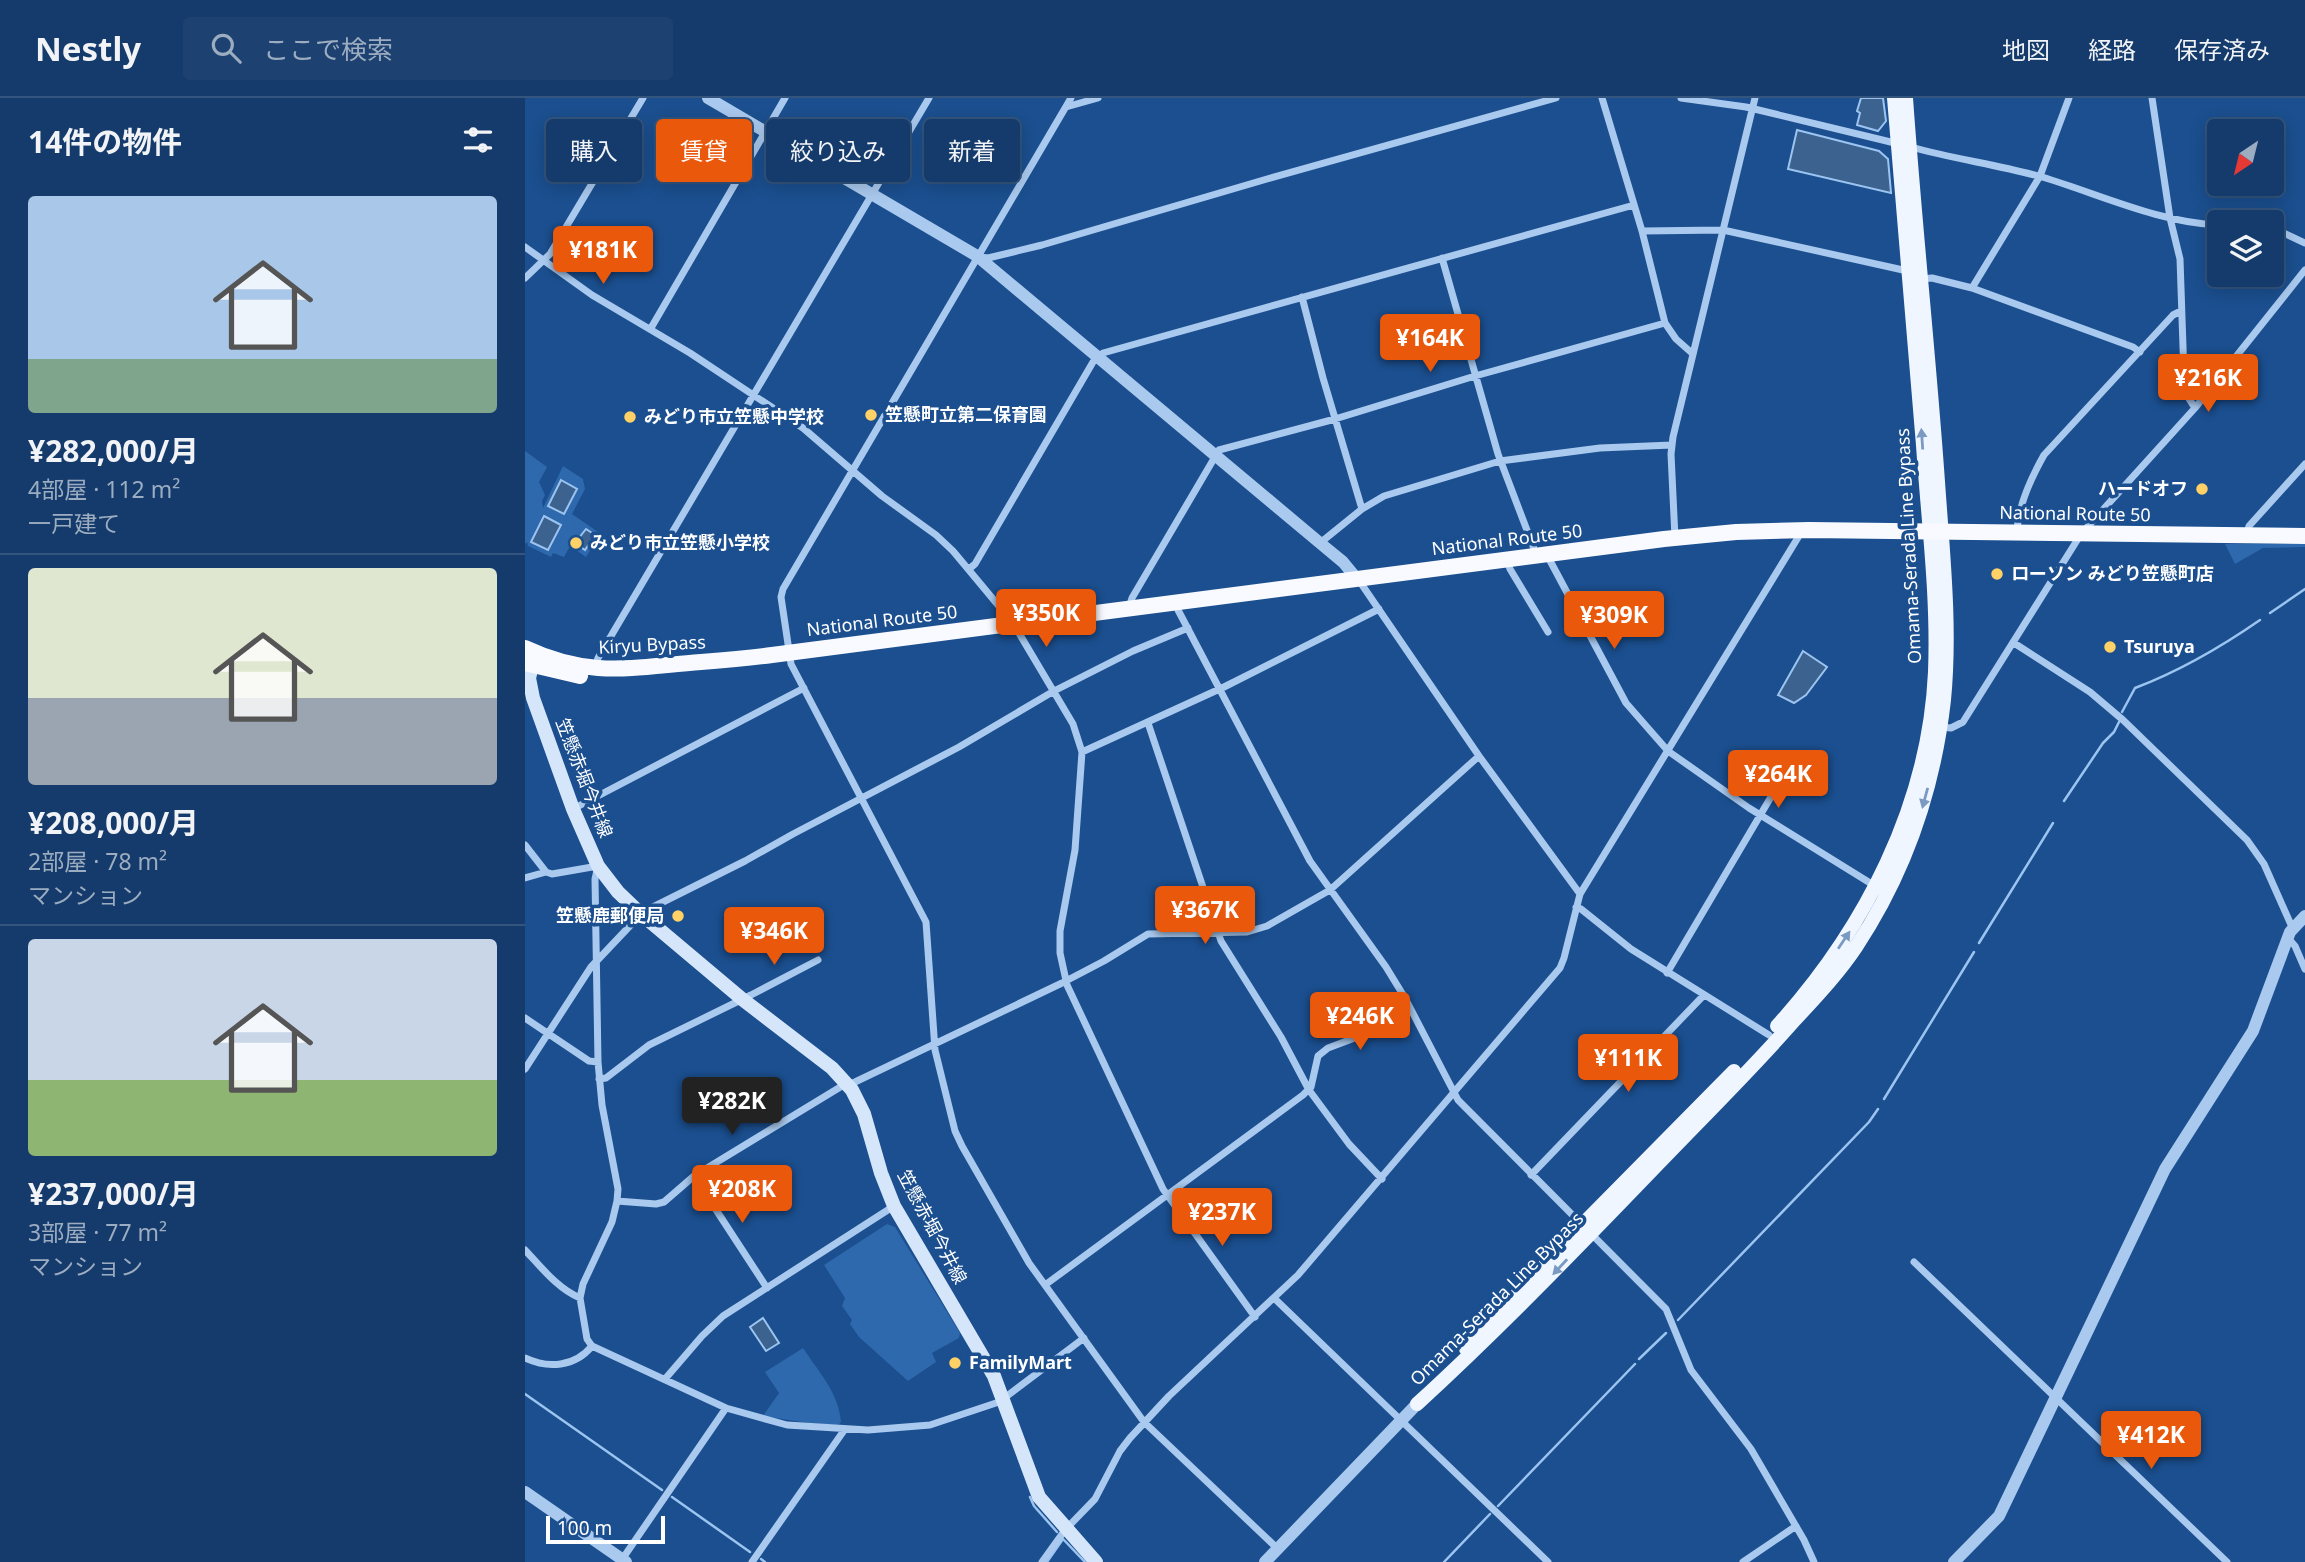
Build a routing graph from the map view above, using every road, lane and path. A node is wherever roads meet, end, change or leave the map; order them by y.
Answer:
1 (643, 98) edge
2 (708, 98) edge
3 (785, 98) edge
4 (929, 98) edge
5 (1071, 98) edge
6 (1098, 98) edge
7 (1556, 98) edge
8 (1602, 98) edge
9 (1681, 98) edge
10 (1755, 98) edge
11 (1894, 98) edge
12 (1906, 98) edge
13 (2069, 98) edge
14 (2152, 98) edge
15 (1066, 107) junction
16 (1752, 109) junction
17 (765, 132) junction
18 (1903, 145) junction
19 (2040, 176) junction
20 (873, 195) junction
21 (1634, 205) junction
22 (2170, 218) junction
23 (2207, 224) edge
24 (1723, 230) junction
25 (1642, 231) junction
26 (2284, 233) edge
27 (2305, 243) edge
28 (525, 247) edge
29 (977, 256) junction
30 (1442, 258) junction
31 (544, 260) junction
32 (1909, 270) junction
33 (2305, 270) edge
34 (525, 278) edge
35 (1921, 279) junction
36 (1972, 288) junction
37 (1302, 297) junction
38 (2181, 311) junction
39 (1665, 323) junction
40 (651, 328) junction
41 (2140, 352) junction
42 (1693, 354) junction
43 (1097, 357) junction
44 (1475, 376) junction
45 (754, 395) junction
46 (2195, 408) junction
47 (1335, 419) junction
48 (1672, 446) junction
49 (1215, 454) junction
50 (1500, 461) junction
51 (2305, 464) edge
52 (852, 471) junction
53 (1361, 509) junction
54 (1802, 530) junction
55 (1936, 531) junction
56 (2017, 532) junction
57 (2081, 534) junction
58 (2247, 535) junction
59 (2305, 536) edge
60 (1675, 538) junction
61 (1320, 543) junction
62 (1542, 555) junction
63 (1507, 559) junction
64 (969, 569) junction
65 (1357, 579) junction
66 (1177, 602) junction
67 (1129, 608) junction
68 (1379, 609) junction
69 (1013, 623) junction
70 (1188, 628) junction
71 (1548, 632) dead end
72 (2014, 643) junction
73 (789, 653) junction
74 (527, 658) edge
75 (719, 661) junction
76 (594, 669) junction
77 (804, 688) junction
78 (1219, 689) junction
79 (1054, 691) junction
80 (1148, 723) junction
81 (1940, 727) junction
82 (1082, 751) junction
83 (1668, 751) junction
84 (1479, 756) junction
85 (1794, 758) dead end
86 (862, 798) junction
87 (573, 809) junction
88 (1761, 815) junction
89 (525, 845) edge
90 (598, 866) junction
91 (546, 872) junction
92 (525, 877) edge
93 (1876, 886) junction
94 (1330, 890) junction
95 (1580, 894) junction
96 (1576, 907) junction
97 (641, 914) junction
98 (2305, 916) edge
99 (1217, 932) junction
100 (2290, 932) junction
101 (818, 960) dead end
102 (596, 962) junction
103 (2305, 969) edge
104 (1667, 973) junction
105 (1066, 980) junction
106 (1704, 995) junction
107 (1405, 998) junction
108 (742, 999) junction
109 (525, 1018) edge
110 (548, 1033) junction
111 (1769, 1035) junction
112 (934, 1044) junction
113 (598, 1062) junction
114 (525, 1069) edge
115 (599, 1079) junction
116 (848, 1084) junction
117 (1309, 1090) junction
118 (1454, 1094) junction
119 (1531, 1175) junction
120 (694, 1176) junction
121 (1382, 1179) junction
122 (1167, 1195) junction
123 (617, 1201) junction
124 (894, 1206) junction
125 (1586, 1230) junction
126 (525, 1250) edge
127 (1915, 1262) dead end
128 (1045, 1284) junction
129 (767, 1288) junction
130 (580, 1298) junction
131 (1275, 1299) junction
132 (1255, 1317) junction
133 (1084, 1338) junction
134 (592, 1346) junction
135 (525, 1358) edge
136 (665, 1379) junction
137 (2057, 1397) junction
138 (1004, 1399) junction
139 (1417, 1404) joint
140 (726, 1408) junction
141 (1401, 1421) junction
142 (1145, 1422) junction
143 (845, 1429) junction
144 (525, 1492) edge
145 (1796, 1526) junction
146 (1065, 1530) junction
147 (1278, 1549) junction
148 (623, 1561) edge
149 (752, 1562) edge
150 (1042, 1562) edge
151 (1096, 1562) edge
152 (1265, 1562) edge
153 (1548, 1562) edge
154 (1743, 1562) edge
155 (1814, 1562) edge
156 (1954, 1562) edge
157 (2227, 1562) edge

1 - 31 street
2 - 17 street
3 - 17 street
4 - 20 street
5 - 15 street
6 - 15 street
7 - 29 street
8 - 21 street
9 - 16 street
10 - 16 street
11 - 18 main road, Omama-Serada Line Bypass
12 - 18 main road, Omama-Serada Line Bypass
13 - 19 street
14 - 22 street
15 - 29 street
16 - 18 street
16 - 24 street
17 - 20 street
17 - 40 street
18 - 19 street
18 - 32 main road, Omama-Serada Line Bypass
18 - 35 main road, Omama-Serada Line Bypass
19 - 22 street
19 - 36 street
20 - 29 street
20 - 45 street
21 - 25 street
21 - 30 street
22 - 23 street
22 - 38 street
24 - 25 street
24 - 32 street
24 - 42 street
25 - 39 street
26 - 27 street
28 - 31 street
29 - 43 street
29 - 52 street
30 - 37 street
30 - 44 street
31 - 34 street
31 - 40 street
55 -> 32 main road, Omama-Serada Line Bypass
33 - 46 street
35 - 36 street
35 - 55 main road, Omama-Serada Line Bypass
36 - 41 street
37 - 43 street
37 - 47 street
38 - 41 street
38 - 46 street
39 - 42 street
39 - 44 street
40 - 45 street
41 - 56 street
42 - 48 street
43 - 49 street
43 - 64 street
44 - 47 street
44 - 50 street
45 - 52 street
45 - 76 street
46 - 57 street
47 - 49 street
47 - 53 street
48 - 50 street
48 - 60 street
49 - 61 street
49 - 67 street
50 - 53 street
50 - 62 street
51 - 58 street
52 - 64 street
52 - 73 street
53 - 61 street
54 - 55 highway, National Route 50
54 - 60 highway, National Route 50
54 - 83 street
55 - 56 highway, National Route 50
55 - 81 main road, Omama-Serada Line Bypass
55 - 93 main road, Omama-Serada Line Bypass
56 - 57 highway, National Route 50
57 - 58 highway, National Route 50
57 - 72 street
58 - 59 highway, National Route 50
60 - 62 highway, National Route 50
61 - 65 street
62 - 63 highway, National Route 50
62 - 83 street
63 - 65 highway, National Route 50
63 - 71 street
64 - 69 street
65 - 66 highway, National Route 50
65 - 68 street
66 - 67 highway, National Route 50
66 - 70 street
67 - 69 highway, National Route 50
68 - 78 street
68 - 84 street
69 - 73 highway, National Route 50
69 - 79 street
70 - 78 street
70 - 79 street
72 - 81 street
72 - 100 street
73 - 75 highway, National Route 50
73 - 77 street
74 - 75 highway, Kiryu Bypass
74 - 76 highway, Kiryu Bypass
74 - 87 main road, 笠懸赤堀今井線
75 - 76 highway, Kiryu Bypass
77 - 86 street
77 - 87 street
78 - 80 street
78 - 94 street
79 - 82 street
79 - 86 street
80 - 82 street
80 - 99 street
81 -> 125 main road, Omama-Serada Line Bypass
82 - 105 street
83 - 88 street
83 - 95 street
84 - 94 street
84 - 95 street
85 - 88 street
86 - 97 street
86 - 112 street
87 - 90 main road, 笠懸赤堀今井線
88 - 93 street
88 - 104 street
89 - 91 street
90 - 91 street
90 - 97 main road, 笠懸赤堀今井線
90 - 102 street
91 - 92 street
111 -> 93 main road, Omama-Serada Line Bypass
94 - 99 street
94 - 107 street
95 - 96 street
96 - 104 street
96 - 118 street
97 - 102 street
97 - 108 main road, 笠懸赤堀今井線
98 - 100 street
99 - 105 street
99 - 117 street
100 - 103 street
100 - 137 street
101 - 108 street
102 - 110 street
102 - 113 street
104 - 106 street
105 - 112 street
105 - 122 street
106 - 111 street
106 - 119 street
107 - 117 street
107 - 118 street
108 - 115 street
108 - 116 main road, 笠懸赤堀今井線
109 - 110 street
110 - 113 street
110 - 114 street
111 - 125 main road, Omama-Serada Line Bypass
112 - 116 street
112 - 128 street
113 - 115 street
115 - 123 street
116 - 120 street
116 - 124 main road, 笠懸赤堀今井線
117 - 121 street
117 - 122 street
118 - 119 street
118 - 121 street
119 - 125 street
120 - 123 street
120 - 129 street
121 - 131 street
122 - 128 street
122 - 132 street
123 - 130 street
124 - 129 street
124 - 138 main road, 笠懸赤堀今井線
125 - 139 main road, Omama-Serada Line Bypass
125 - 145 street
126 - 130 street
127 - 137 street
128 - 133 street
129 - 136 street
130 - 134 street
131 - 132 street
131 - 141 street
132 - 142 street
133 - 138 street
133 - 142 street
134 - 135 street
134 - 136 street
136 - 140 street
137 - 156 street
137 - 157 street
138 - 143 street
138 - 146 main road, 笠懸赤堀今井線
139 - 141 street
140 - 143 street
140 - 148 street
141 - 147 street
141 - 153 street
142 - 146 street
142 - 147 street
143 - 149 street
144 - 148 street
145 - 154 street
145 - 155 street
146 - 150 street
146 - 151 main road, 笠懸赤堀今井線
147 - 152 street

